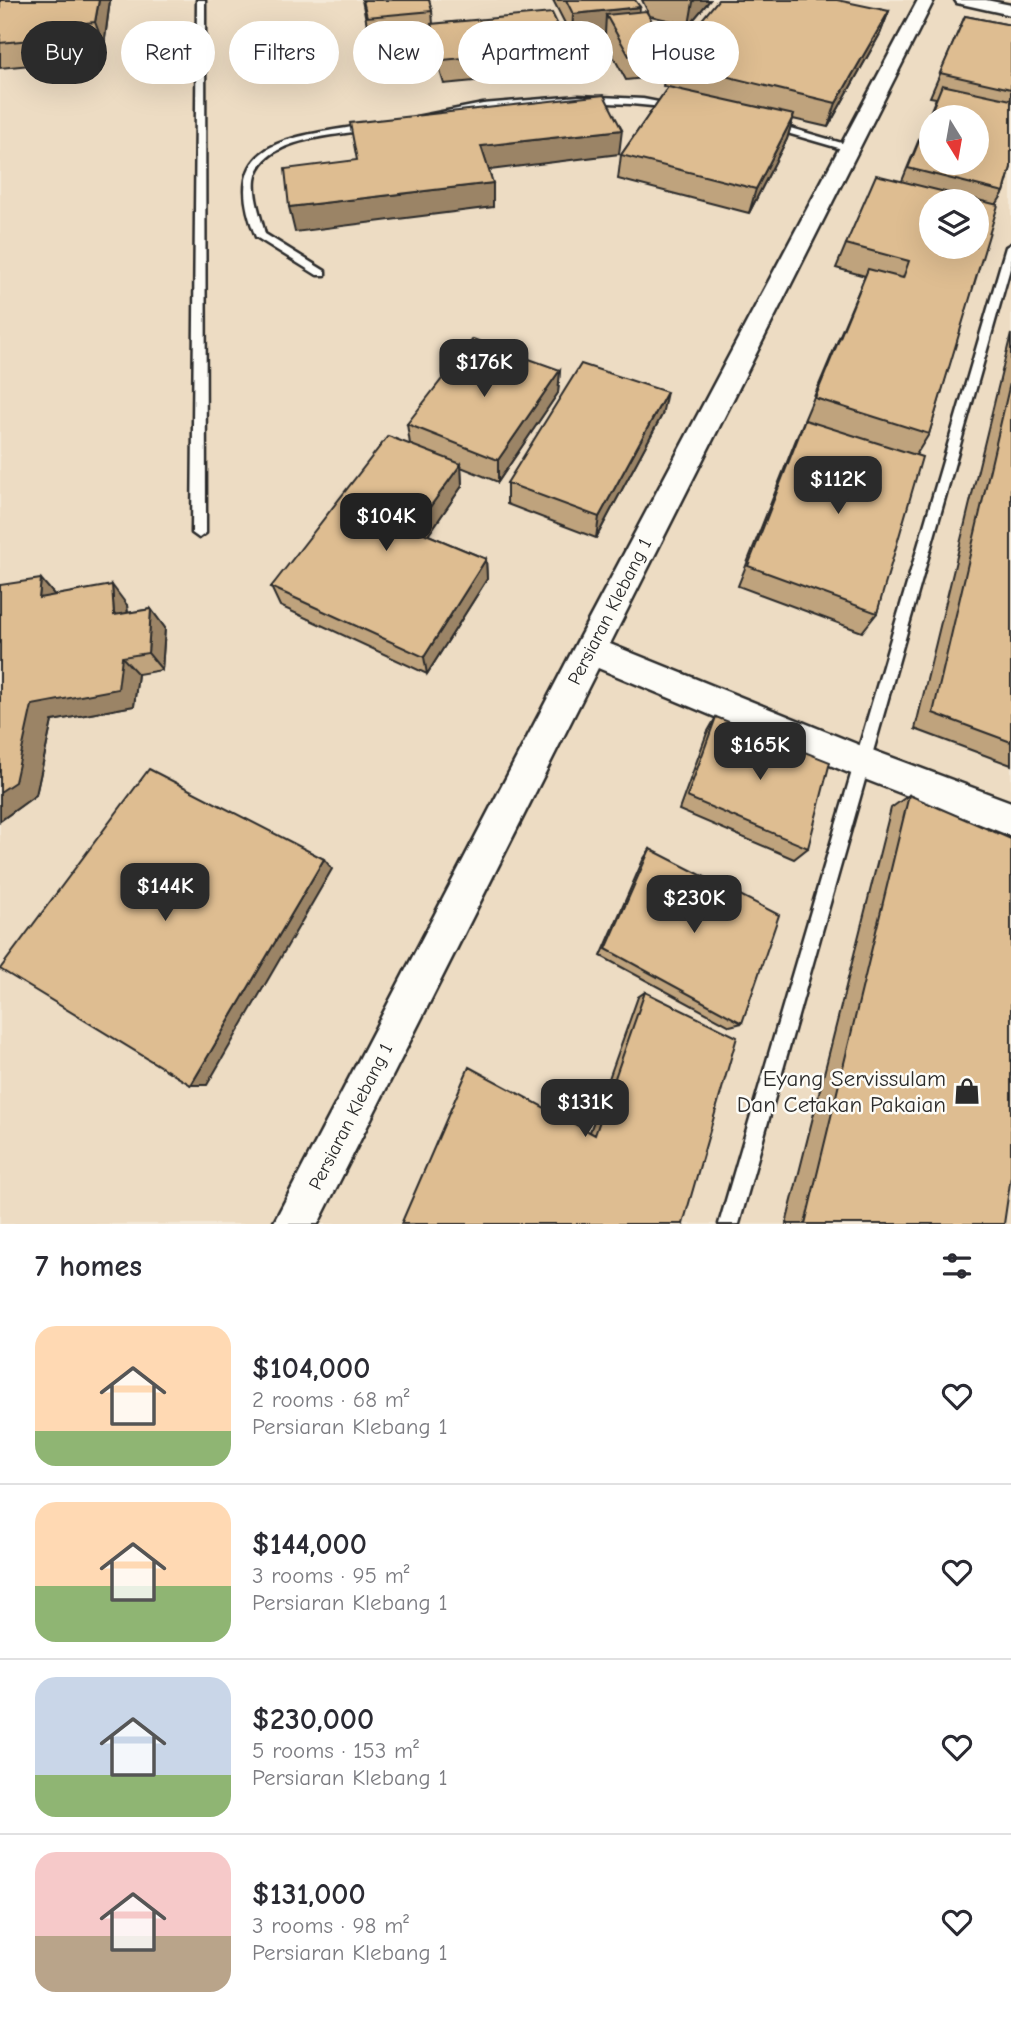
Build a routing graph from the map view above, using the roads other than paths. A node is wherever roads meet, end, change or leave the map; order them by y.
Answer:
1 (201, 0) edge
2 (926, 0) edge
3 (963, 0) edge
4 (1011, 10) edge
5 (684, 107) edge
6 (415, 118) edge
7 (758, 122) edge
8 (377, 126) edge
9 (849, 148) junction
10 (1011, 247) edge
11 (321, 273) dead end
12 (199, 533) dead end
13 (589, 650) junction
14 (861, 762) junction
15 (1011, 819) edge
16 (295, 1224) edge
17 (729, 1224) edge

1 - 12 lane
2 - 9 street, Persiaran Klebang 1
3 - 4 street
5 - 6 lane
7 - 9 lane
8 - 11 lane
9 - 13 street, Persiaran Klebang 1
10 - 14 lane
13 - 14 street
13 - 16 street, Persiaran Klebang 1
14 - 15 street
14 - 17 lane

